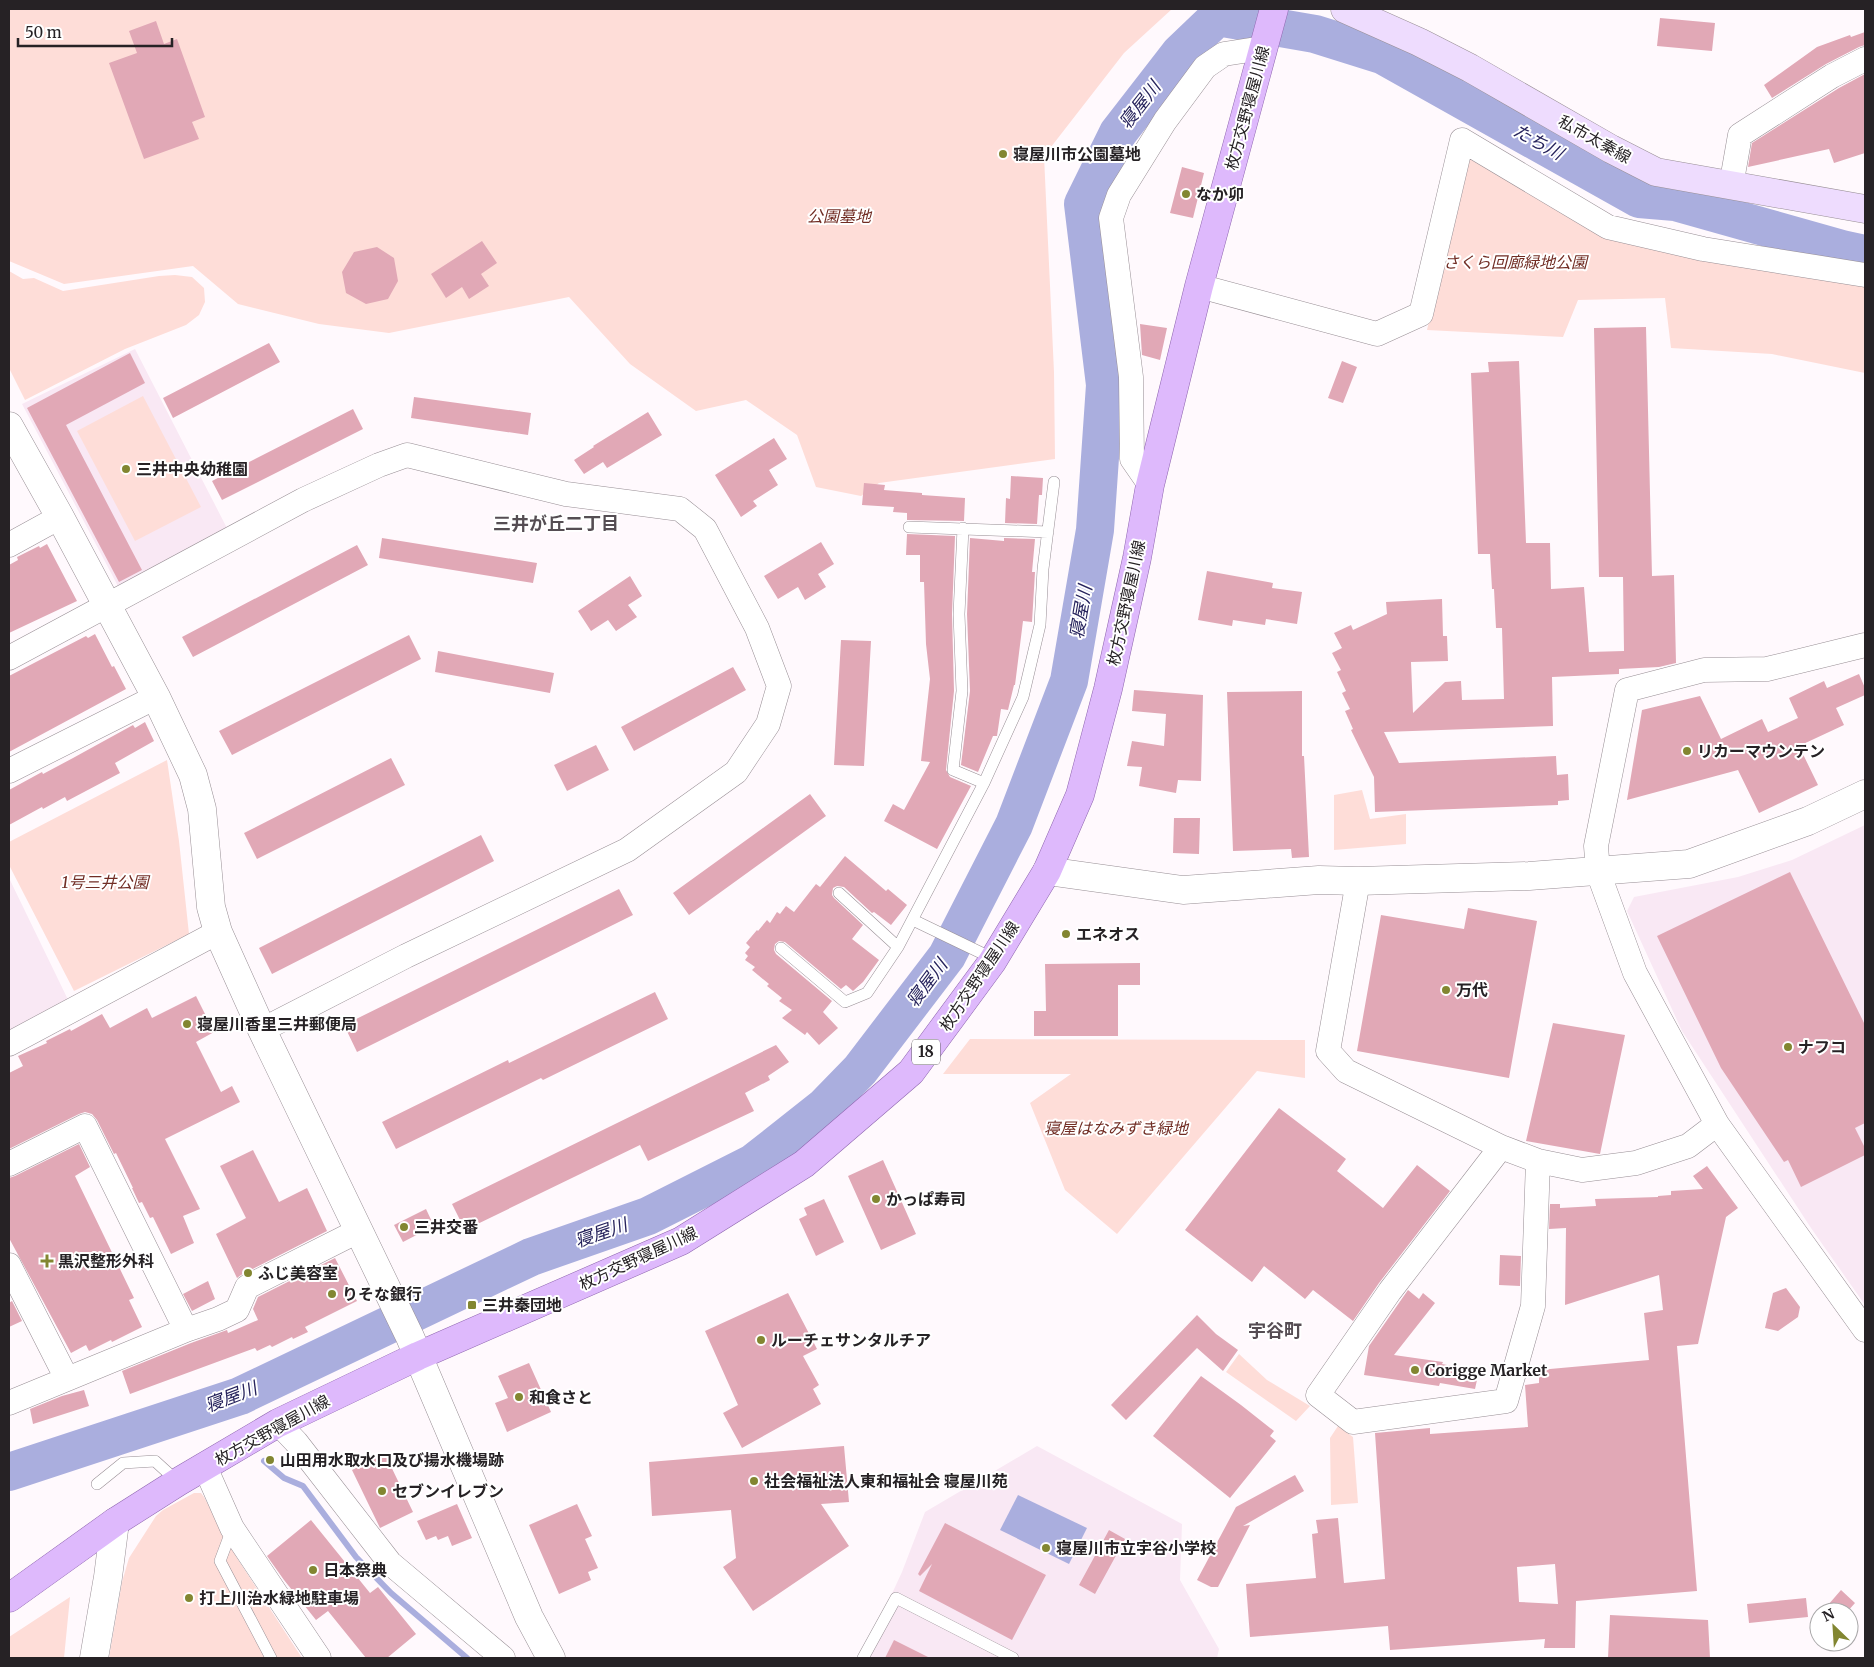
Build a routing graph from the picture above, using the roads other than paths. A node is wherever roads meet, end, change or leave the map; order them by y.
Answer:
1 (1274, 9) edge
2 (1344, 9) edge
3 (1264, 46) junction
4 (1865, 59) edge
5 (1731, 186) junction
6 (1865, 210) edge
7 (1865, 275) edge
8 (1200, 286) junction
9 (9, 426) edge
10 (1054, 482) dead end
11 (1150, 484) junction
12 (60, 517) junction
13 (909, 527) dead end
14 (963, 528) junction
15 (1048, 532) junction
16 (9, 545) edge
17 (108, 606) junction
18 (1865, 645) edge
19 (9, 658) edge
20 (156, 698) junction
21 (9, 771) edge
22 (984, 783) junction
23 (1865, 794) edge
24 (1046, 871) junction
25 (1598, 872) junction
26 (1358, 881) junction
27 (839, 893) dead end
28 (913, 920) junction
29 (218, 932) junction
30 (898, 947) junction
31 (781, 948) dead end
32 (994, 959) junction
33 (262, 1030) junction
34 (9, 1044) edge
35 (1717, 1124) junction
36 (1501, 1147) junction
37 (1538, 1161) junction
38 (9, 1164) edge
39 (358, 1231) junction
40 (11, 1276) edge
41 (186, 1330) junction
42 (1865, 1330) edge
43 (414, 1347) junction
44 (67, 1379) junction
45 (9, 1403) edge
46 (278, 1423) junction
47 (205, 1467) junction
48 (178, 1482) junction
49 (97, 1484) dead end
50 (115, 1522) junction
51 (232, 1528) junction
52 (9, 1598) edge
53 (94, 1658) edge
54 (271, 1658) edge
55 (319, 1658) edge
56 (504, 1658) edge
57 (551, 1658) edge
58 (863, 1658) edge
59 (1013, 1658) edge

1 - 3 main road, 枚方交野寝屋川線 / 18
2 - 5 main road, 私市太秦線
3 - 8 main road, 枚方交野寝屋川線 / 18
3 - 11 street
4 - 5 street
5 - 6 main road, 私市太秦線
7 - 8 street
8 - 11 main road, 枚方交野寝屋川線 / 18
9 - 12 street
10 - 15 lane
11 - 24 main road, 枚方交野寝屋川線 / 18
12 - 16 street
12 - 17 street
13 - 14 lane
14 - 15 lane
14 - 22 lane
15 - 22 lane
17 - 19 street
17 - 20 street
17 - 33 street
18 - 25 street
20 - 21 street
20 - 29 street
22 - 28 lane
23 - 25 street
24 - 26 street
24 - 32 main road, 枚方交野寝屋川線 / 18
25 - 26 street
25 - 35 street
26 - 36 street
27 - 30 lane
28 - 30 lane
28 - 32 lane
29 - 33 street
29 - 34 street
30 - 31 lane
32 - 43 main road, 枚方交野寝屋川線 / 18
33 - 39 street
35 - 37 street
35 - 42 street
36 - 37 street
36 - 37 street
38 - 41 street
39 - 41 street
39 - 43 street
40 - 44 street
41 - 44 street
43 - 46 main road, 枚方交野寝屋川線 / 18
43 - 57 street
44 - 45 street
46 - 47 main road, 枚方交野寝屋川線 / 18
46 - 56 street
47 - 48 main road, 枚方交野寝屋川線 / 18
47 - 51 street
48 - 49 lane
48 - 50 main road, 枚方交野寝屋川線 / 18
50 - 52 main road, 枚方交野寝屋川線 / 18
50 - 53 street
51 - 54 lane
51 - 55 street
58 - 59 lane

